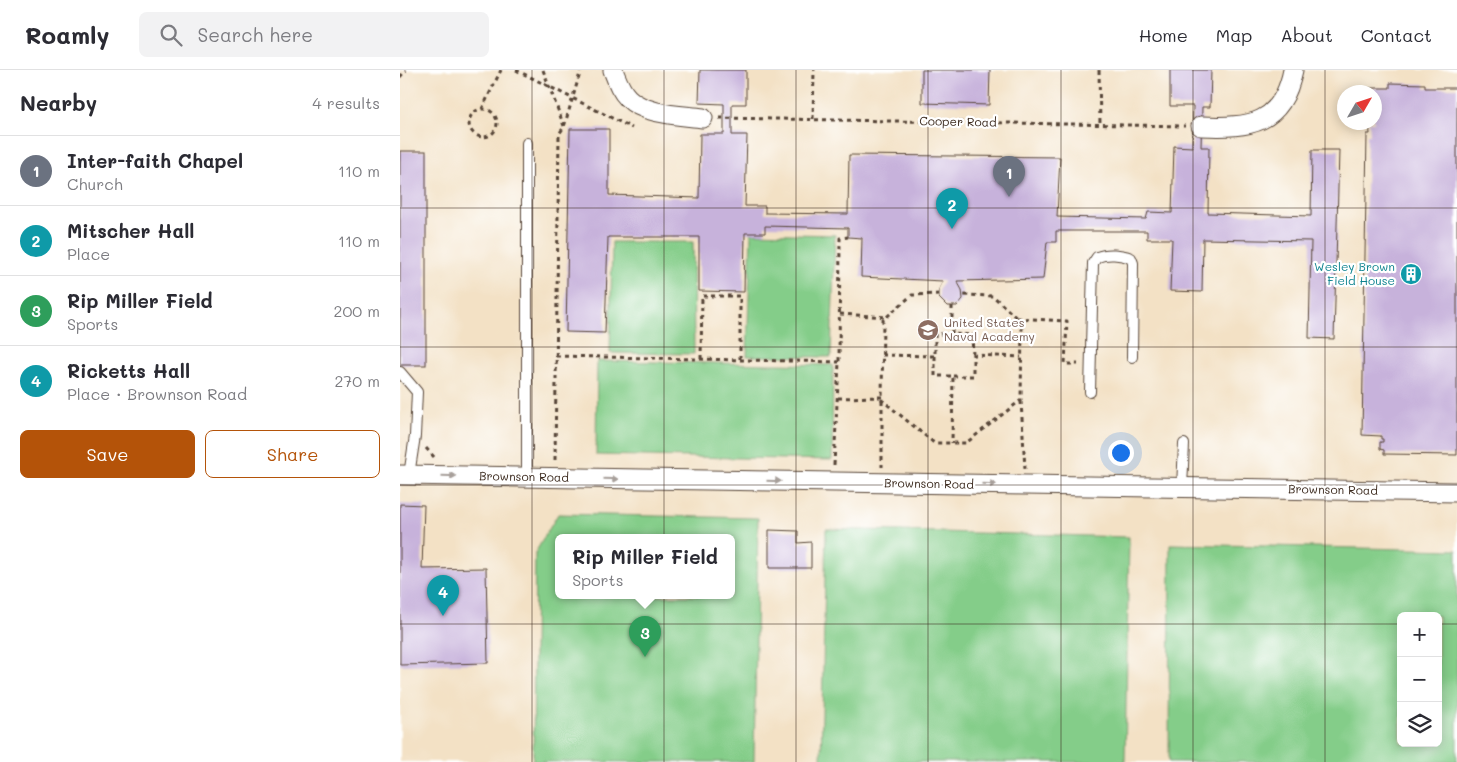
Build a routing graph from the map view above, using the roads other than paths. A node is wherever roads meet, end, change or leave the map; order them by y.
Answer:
1 (614, 70) edge
2 (1293, 70) edge
3 (703, 118) road end
4 (1201, 126) road end
5 (527, 143) dead end
6 (1132, 357) dead end
7 (400, 372) edge
8 (1090, 392) dead end
9 (1184, 444) dead end
10 (405, 475) edge
11 (527, 477) junction
12 (1182, 488) junction
13 (1457, 492) edge

1 - 3 street
2 - 4 street
5 - 11 lane
6 - 8 lane
7 - 10 lane
9 - 12 lane
10 -> 11 street, Brownson Road
11 -> 12 street, Brownson Road
12 - 13 street, Brownson Road

